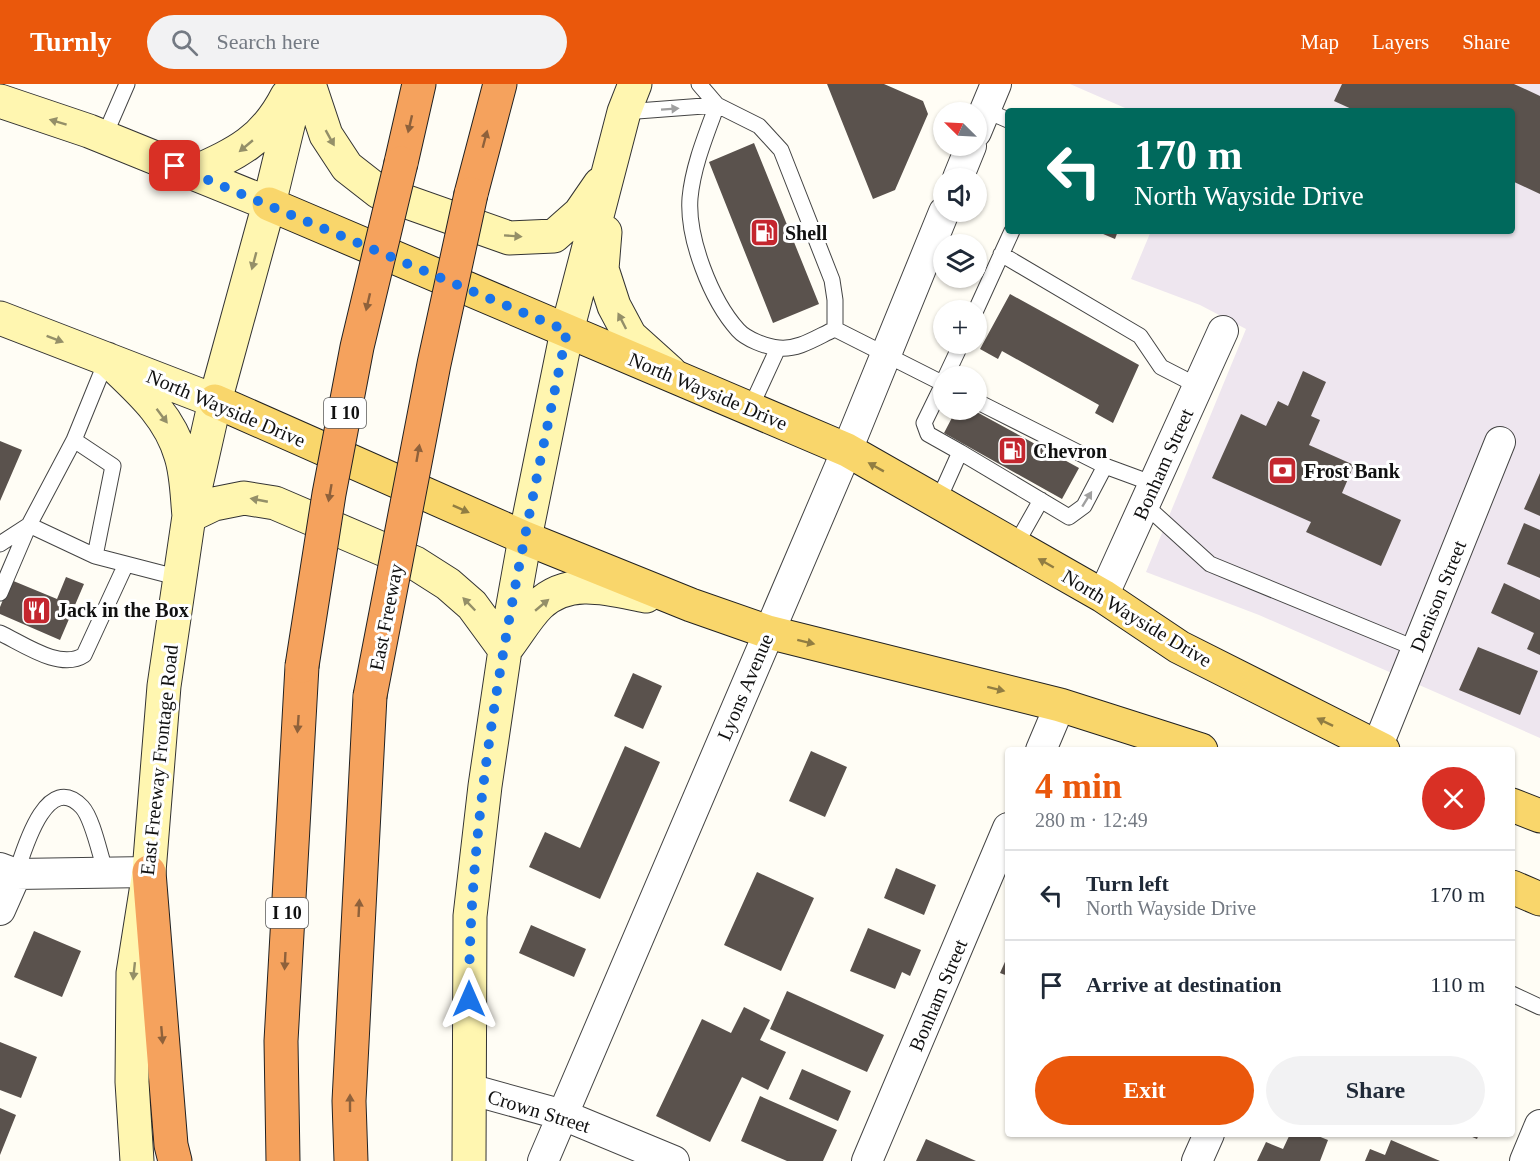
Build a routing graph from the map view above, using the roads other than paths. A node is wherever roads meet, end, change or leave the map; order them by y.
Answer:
1 (127, 84) edge
2 (296, 84) edge
3 (309, 84) edge
4 (418, 84) edge
5 (500, 84) edge
6 (699, 84) edge
7 (9, 96) edge
8 (629, 98) edge
9 (717, 105) junction
10 (104, 137) junction
11 (193, 173) junction
12 (608, 173) junction
13 (269, 204) junction
14 (940, 222) edge
15 (1011, 234) edge
16 (1001, 254) junction
17 (980, 300) edge
18 (0, 318) edge
19 (835, 329) junction
20 (567, 331) junction
21 (1223, 331) dead end
22 (778, 348) junction
23 (886, 353) junction
24 (107, 359) junction
25 (676, 377) junction
26 (933, 378) edge
27 (1198, 386) junction
28 (215, 401) junction
29 (933, 404) edge
30 (987, 406) edge
31 (750, 409) junction
32 (74, 441) junction
33 (1500, 442) dead end
34 (847, 450) junction
35 (960, 452) junction
36 (1105, 466) junction
37 (1149, 495) junction
38 (1041, 500) junction
39 (938, 501) junction
40 (189, 516) junction
41 (29, 525) junction
42 (525, 538) junction
43 (0, 544) edge
44 (1015, 546) junction
45 (95, 556) junction
46 (126, 564) junction
47 (180, 578) junction
48 (0, 593) edge
49 (1103, 596) junction
50 (691, 605) junction
51 (768, 632) junction
52 (0, 633) edge
53 (1417, 649) junction
54 (505, 650) junction
55 (1060, 705) junction
56 (1042, 747) edge
57 (1192, 747) edge
58 (1375, 747) edge
59 (1380, 747) edge
60 (1515, 806) edge
61 (1540, 816) edge
62 (1005, 835) edge
63 (8, 871) edge
64 (149, 872) junction
65 (106, 873) junction
66 (1515, 888) edge
67 (1540, 899) edge
68 (0, 910) edge
69 (1515, 995) edge
70 (1540, 1007) edge
71 (470, 1089) junction
72 (563, 1115) junction
73 (1540, 1125) edge
74 (1208, 1137) edge
75 (137, 1161) edge
76 (175, 1161) edge
77 (282, 1161) edge
78 (351, 1161) edge
79 (470, 1161) edge
80 (543, 1161) edge
81 (674, 1161) edge
82 (867, 1161) edge
83 (1197, 1161) edge
84 (1525, 1161) edge

1 - 10 lane
2 -> 11 main road
2 - 13 main road, East Freeway Frontage Road
3 -> 12 main road
4 -> 77 highway, I 10, bridge
78 -> 5 highway, East Freeway, bridge
6 - 9 lane
10 -> 7 main road, North Wayside Drive
8 -> 9 lane
8 - 12 main road
9 - 19 lane
9 - 22 lane
10 - 11 main road, North Wayside Drive
11 - 13 main road, North Wayside Drive
12 - 20 main road
25 -> 12 main road
13 - 20 main road, North Wayside Drive
13 -> 28 main road, East Freeway Frontage Road
14 - 23 street, Lyons Avenue
15 - 16 lane
16 - 17 lane
16 - 27 lane
18 -> 24 main road, North Wayside Drive
19 - 22 lane
19 - 23 lane
20 - 25 main road, North Wayside Drive
20 - 42 main road
21 - 27 street, Bonham Street
22 - 31 lane
23 - 26 lane
23 - 34 street, Lyons Avenue
24 - 28 main road, North Wayside Drive
24 - 32 lane
24 -> 40 main road
25 - 31 main road, North Wayside Drive
27 - 37 street, Bonham Street
28 - 40 main road, East Freeway Frontage Road
28 -> 42 main road, North Wayside Drive
29 - 35 lane
30 - 36 lane
31 - 34 main road, North Wayside Drive
32 - 41 lane
32 - 45 lane
33 - 53 street, Denison Street
39 -> 34 main road, North Wayside Drive
34 - 51 street, Lyons Avenue
35 - 38 lane
35 - 39 lane
36 - 37 lane
38 -> 36 lane
37 - 49 street, Bonham Street
37 - 53 lane
38 - 44 lane
39 - 44 main road, North Wayside Drive
40 - 47 main road, East Freeway Frontage Road
54 -> 40 main road
41 - 43 lane
41 - 45 lane
41 - 48 lane
42 - 50 main road, North Wayside Drive
42 - 54 main road
49 -> 44 main road, North Wayside Drive
45 - 46 lane
46 - 47 lane
46 - 52 lane
47 - 64 main road, East Freeway Frontage Road
58 -> 49 main road, North Wayside Drive
50 - 51 main road, North Wayside Drive
54 -> 50 main road
51 -> 55 main road, North Wayside Drive
51 - 72 street, Lyons Avenue
53 - 59 street, Denison Street
54 - 71 main road
55 - 56 street
55 - 57 main road, North Wayside Drive
60 - 61 main road
62 - 82 street, Bonham Street
63 - 65 street
63 - 65 lane
63 - 68 street
64 - 65 street
64 -> 75 main road, East Freeway Frontage Road
64 -> 76 highway
66 - 67 main road
69 - 70 lane
71 - 72 street, Crown Street
71 - 79 main road
72 - 80 street, Lyons Avenue
72 - 81 street, Crown Street
73 - 84 street
74 - 83 street

